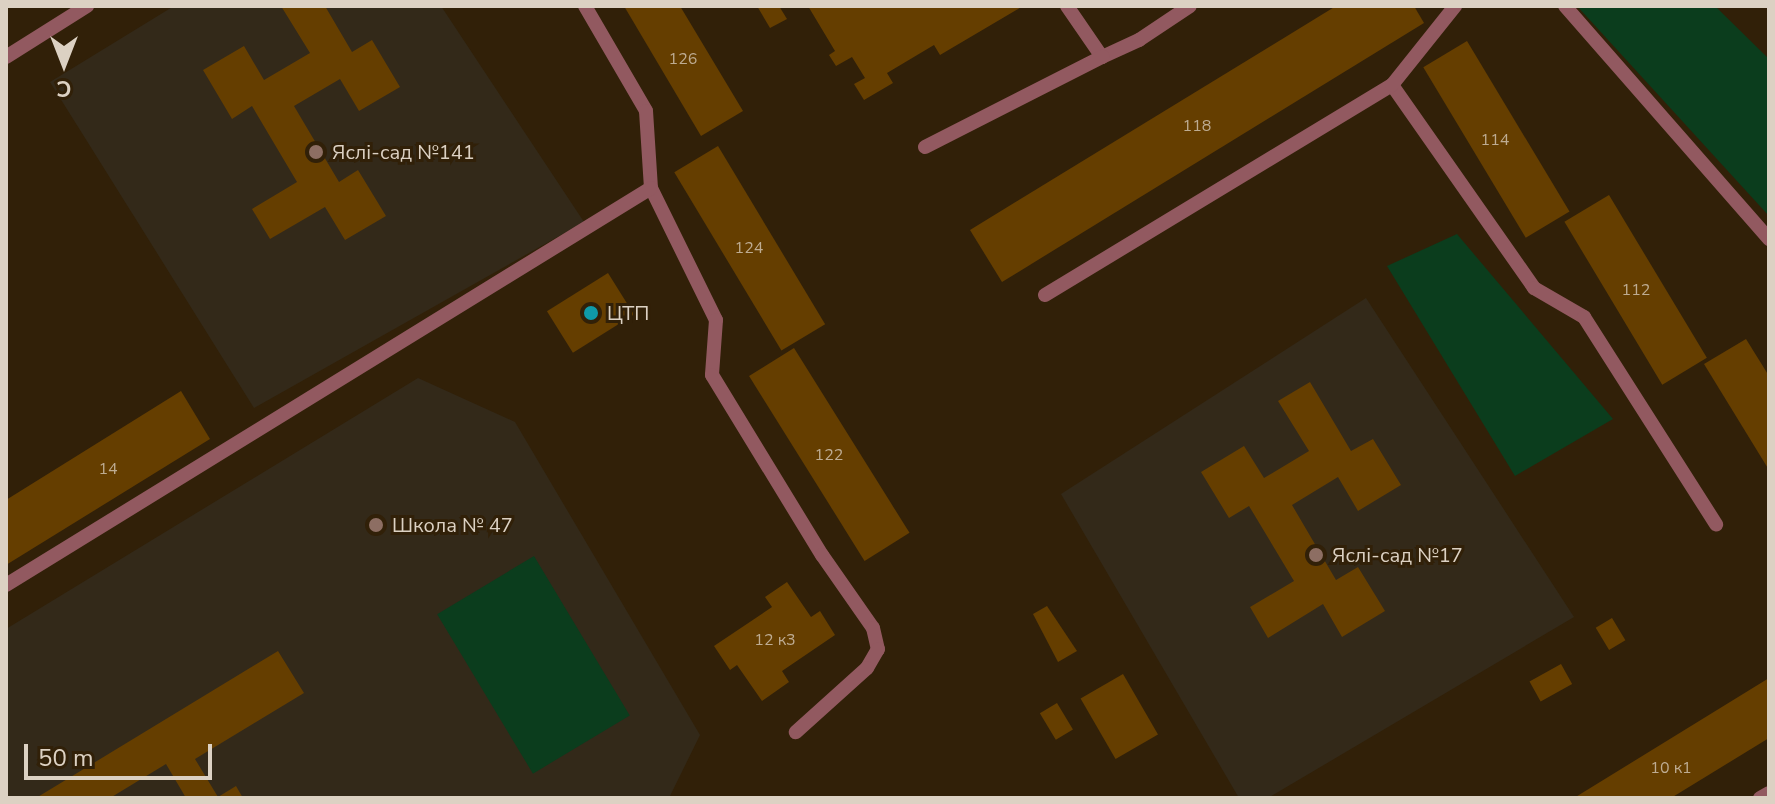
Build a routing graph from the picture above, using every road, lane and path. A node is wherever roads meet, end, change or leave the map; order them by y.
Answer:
1 (87, 6) edge
2 (585, 6) edge
3 (1067, 6) edge
4 (1190, 6) edge
5 (1455, 6) edge
6 (1565, 6) edge
7 (6, 57) edge
8 (1102, 57) junction
9 (1392, 85) junction
10 (925, 147) dead end
11 (651, 188) junction
12 (1769, 239) edge
13 (1045, 295) dead end
14 (1716, 524) dead end
15 (6, 585) edge
16 (796, 732) dead end
17 (1769, 793) edge
18 (1760, 798) edge

1 - 7 lane
2 - 11 lane
3 - 8 lane
4 - 8 lane
5 - 9 lane
6 - 12 lane
8 - 10 lane
9 - 13 lane
9 - 14 lane
11 - 15 lane
11 - 16 lane
17 - 18 lane

